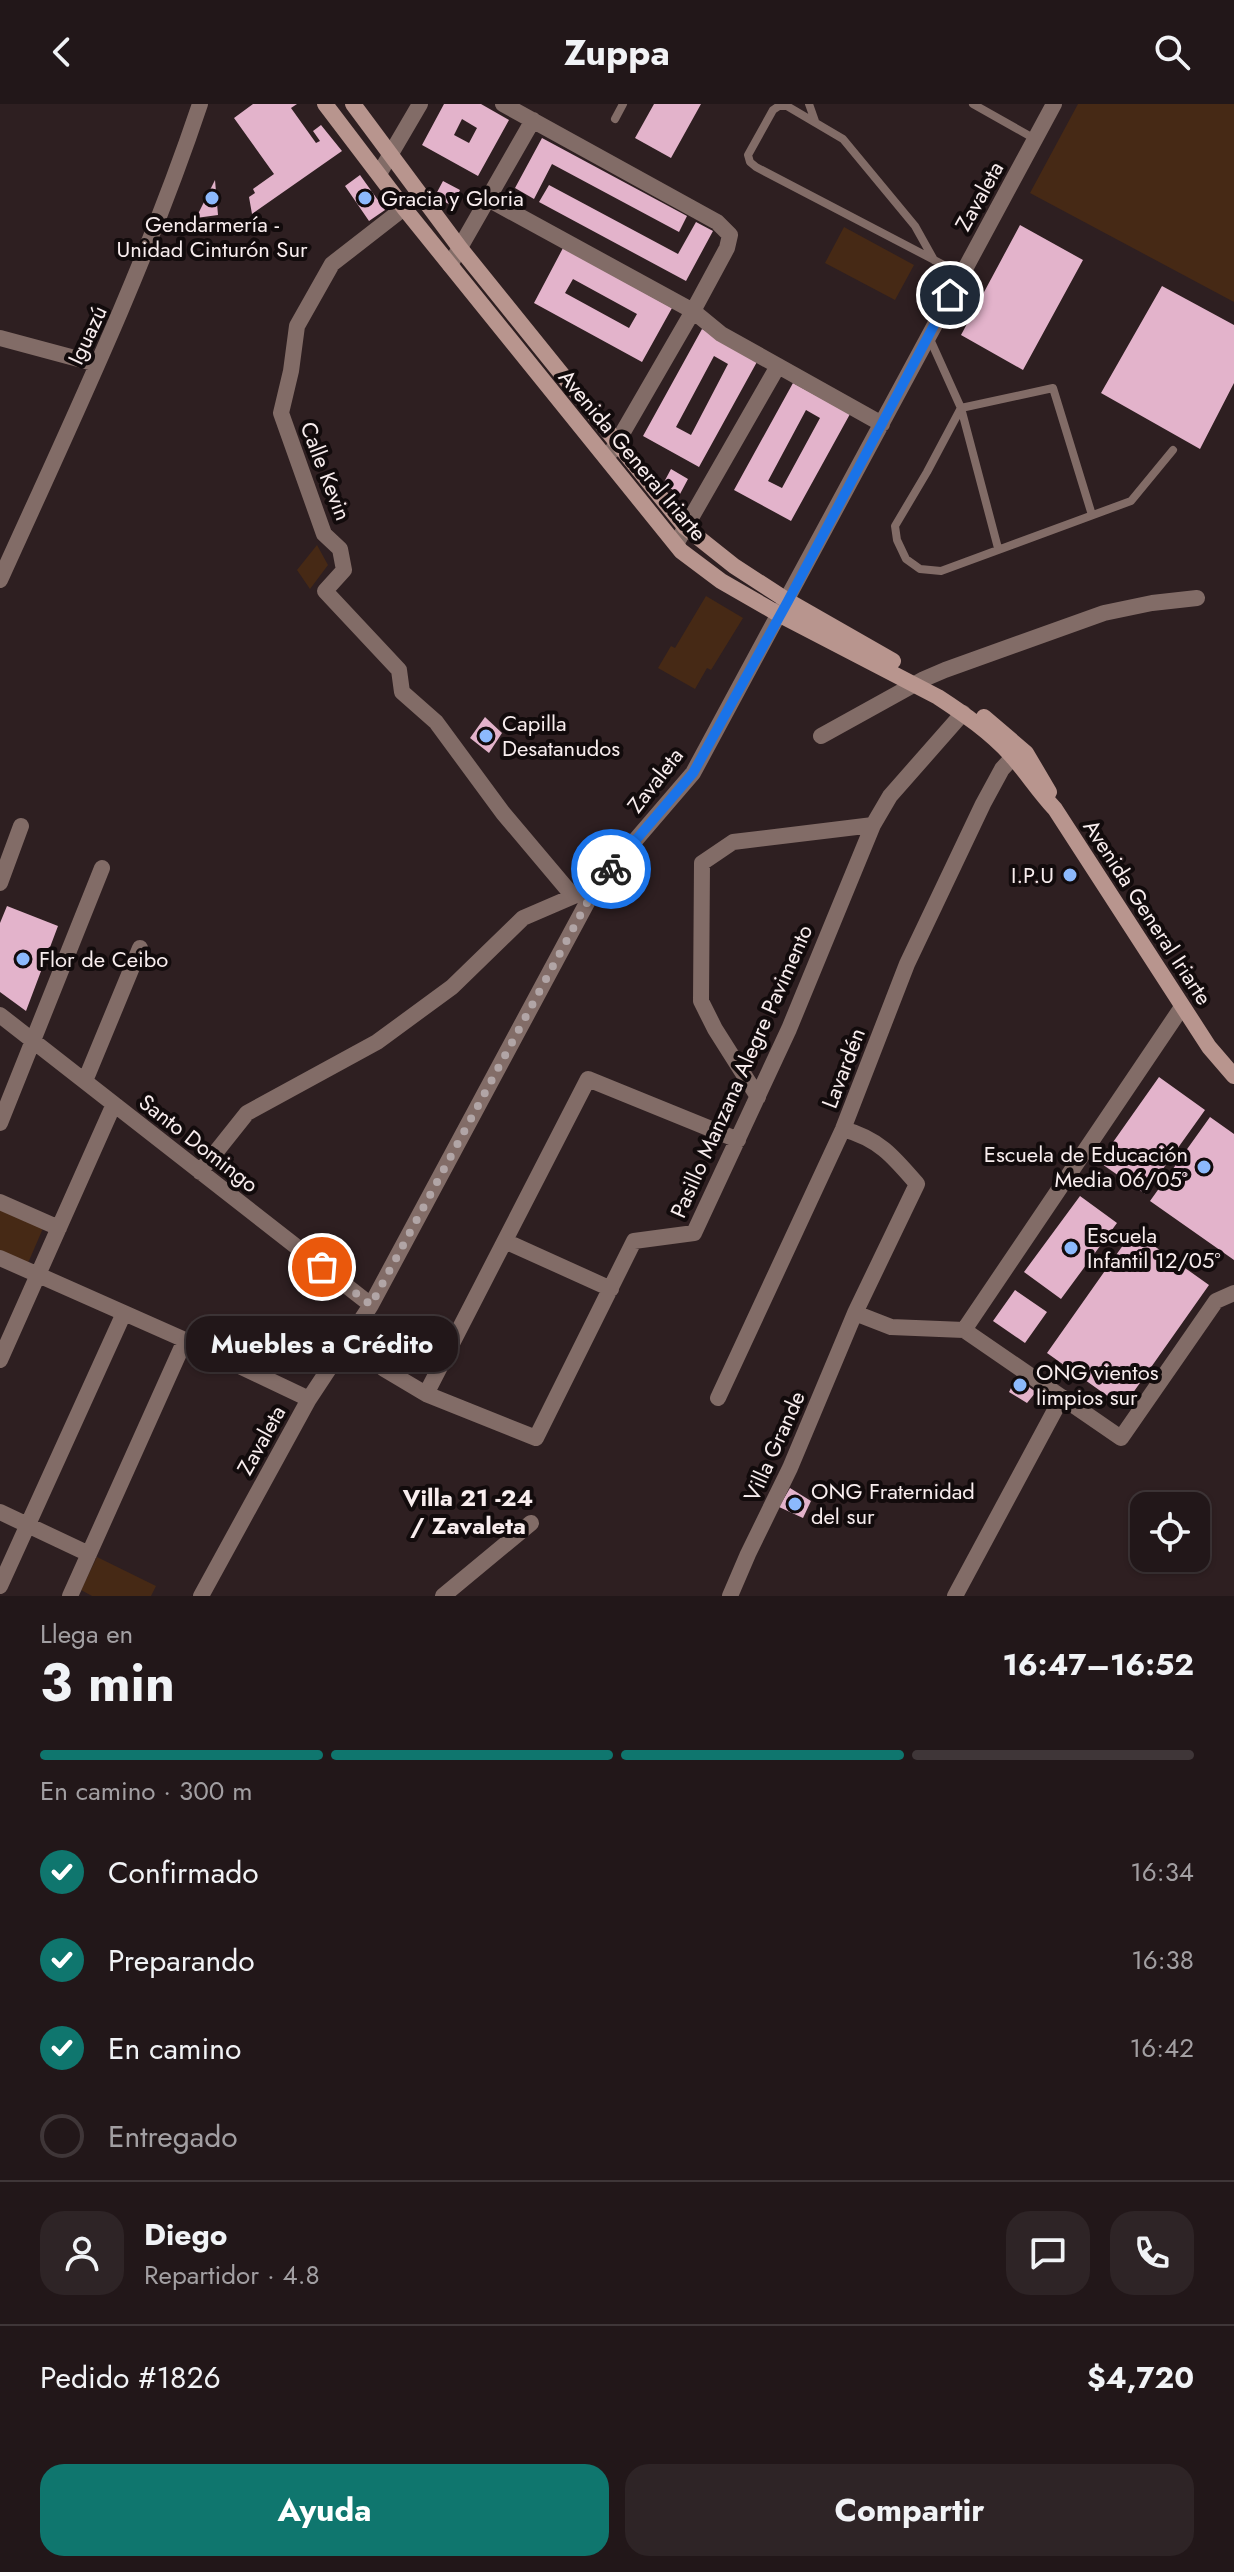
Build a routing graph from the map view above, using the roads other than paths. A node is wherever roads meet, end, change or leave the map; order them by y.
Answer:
1 (200, 104) edge
2 (325, 104) edge
3 (353, 104) edge
4 (420, 104) edge
5 (503, 104) edge
6 (623, 104) edge
7 (809, 104) edge
8 (973, 104) edge
9 (1054, 104) edge
10 (615, 119) dead end
11 (533, 120) junction
12 (815, 122) junction
13 (1035, 139) junction
14 (390, 155) junction
15 (379, 174) junction
16 (488, 199) junction
17 (404, 208) junction
18 (460, 248) junction
19 (934, 260) junction
20 (450, 265) junction
21 (961, 274) junction
22 (693, 311) junction
23 (929, 337) junction
24 (0, 338) edge
25 (97, 364) junction
26 (778, 366) junction
27 (961, 408) junction
28 (882, 424) junction
29 (617, 442) junction
30 (1173, 450) dead end
31 (607, 459) junction
32 (1092, 515) junction
33 (685, 527) junction
34 (676, 544) junction
35 (998, 548) junction
36 (0, 580) edge
37 (1197, 598) dead end
38 (784, 608) junction
39 (919, 681) junction
40 (963, 713) junction
41 (821, 736) dead end
42 (1013, 757) junction
43 (1055, 809) junction
44 (873, 825) junction
45 (21, 826) dead end
46 (102, 868) dead end
47 (0, 883) edge
48 (596, 886) junction
49 (573, 896) junction
50 (140, 948) dead end
51 (1182, 1007) junction
52 (0, 1015) edge
53 (34, 1041) junction
54 (1234, 1076) edge
55 (85, 1081) junction
56 (758, 1097) junction
57 (114, 1104) junction
58 (0, 1123) edge
59 (843, 1129) junction
60 (738, 1140) junction
61 (200, 1172) junction
62 (0, 1202) edge
63 (59, 1228) junction
64 (505, 1241) junction
65 (0, 1258) edge
66 (39, 1274) junction
67 (611, 1289) junction
68 (1234, 1293) edge
69 (371, 1305) junction
70 (124, 1313) junction
71 (855, 1313) junction
72 (964, 1330) junction
73 (185, 1340) junction
74 (0, 1360) edge
75 (384, 1369) dead end
76 (426, 1394) junction
77 (1062, 1397) junction
78 (718, 1398) dead end
79 (309, 1399) junction
80 (0, 1512) edge
81 (531, 1523) dead end
82 (26, 1524) junction
83 (89, 1554) junction
84 (0, 1587) edge
85 (6, 1596) edge
86 (70, 1596) edge
87 (201, 1596) edge
88 (443, 1596) edge
89 (730, 1596) edge
90 (955, 1596) edge

1 - 25 street, Iguazú
2 - 15 main road, Avenida General Iriarte
3 - 14 main road, Avenida General Iriarte
4 - 14 street
5 - 11 street
6 - 10 lane
7 - 12 lane
8 - 13 lane
9 - 13 street, Zavaleta
11 - 16 street
11 - 22 street
12 - 19 lane
12 - 19 lane
13 - 21 street, Zavaleta
14 - 15 street
14 - 18 main road, Avenida General Iriarte
15 - 17 main road, Avenida General Iriarte
16 - 18 street
16 - 22 street
17 - 20 main road, Avenida General Iriarte
17 - 49 street, Calle Kevin
18 - 20 street
18 - 29 main road, Avenida General Iriarte
19 - 21 lane
20 - 31 main road, Avenida General Iriarte
21 - 23 street, Zavaleta
22 - 26 street
22 - 29 street
23 - 27 lane
23 - 28 street, Zavaleta
24 - 25 street
25 - 36 street, Iguazú
26 - 28 street
26 - 33 street
27 - 32 lane
27 - 35 lane
27 - 35 lane
28 - 38 street, Zavaleta
29 - 31 street
29 - 33 main road, Avenida General Iriarte
30 - 32 lane
31 - 34 main road, Avenida General Iriarte
32 - 35 lane
33 - 34 street
33 - 38 main road, Avenida General Iriarte
34 - 38 main road, Avenida General Iriarte
37 - 39 street
38 - 39 main road, Avenida General Iriarte
38 - 48 street, Zavaleta
39 - 40 main road, Avenida General Iriarte
39 - 41 street
39 - 43 main road, Avenida General Iriarte
40 - 42 main road, Avenida General Iriarte
40 - 44 street, Pasillo Manzana Alegre Pavimento
42 - 43 main road, Avenida General Iriarte
42 - 59 street, Lavardén
43 - 51 main road, Avenida General Iriarte
44 - 56 street, Pasillo Manzana Alegre Pavimento
44 - 56 street
45 - 47 street
46 - 53 street
48 - 49 street
48 - 69 street, Zavaleta
49 - 61 street
50 - 55 street
51 - 54 main road, Avenida General Iriarte
51 - 72 street
52 - 53 street, Santo Domingo
53 - 55 street, Santo Domingo
53 - 58 street
55 - 57 street, Santo Domingo
56 - 60 street, Pasillo Manzana Alegre Pavimento
57 - 61 street, Santo Domingo
57 - 63 street
59 - 71 street, Villa Grande
59 - 78 street, Lavardén
60 - 64 street
60 - 67 street, Pasillo Manzana Alegre Pavimento
61 - 69 street, Santo Domingo
62 - 63 street
63 - 66 street
64 - 67 street
64 - 76 street
65 - 66 street
66 - 70 street
66 - 74 street
67 - 76 street, Pasillo Manzana Alegre Pavimento
68 - 77 street
69 - 79 street, Zavaleta
70 - 73 street
70 - 82 street
71 - 72 street
71 - 89 street, Villa Grande
72 - 77 street
73 - 79 street
73 - 83 street
75 - 76 street, Pasillo Manzana Alegre Pavimento
77 - 90 street
79 - 87 street, Zavaleta
80 - 82 street
81 - 88 street
82 - 83 street
82 - 84 street
83 - 86 street
84 - 85 street

